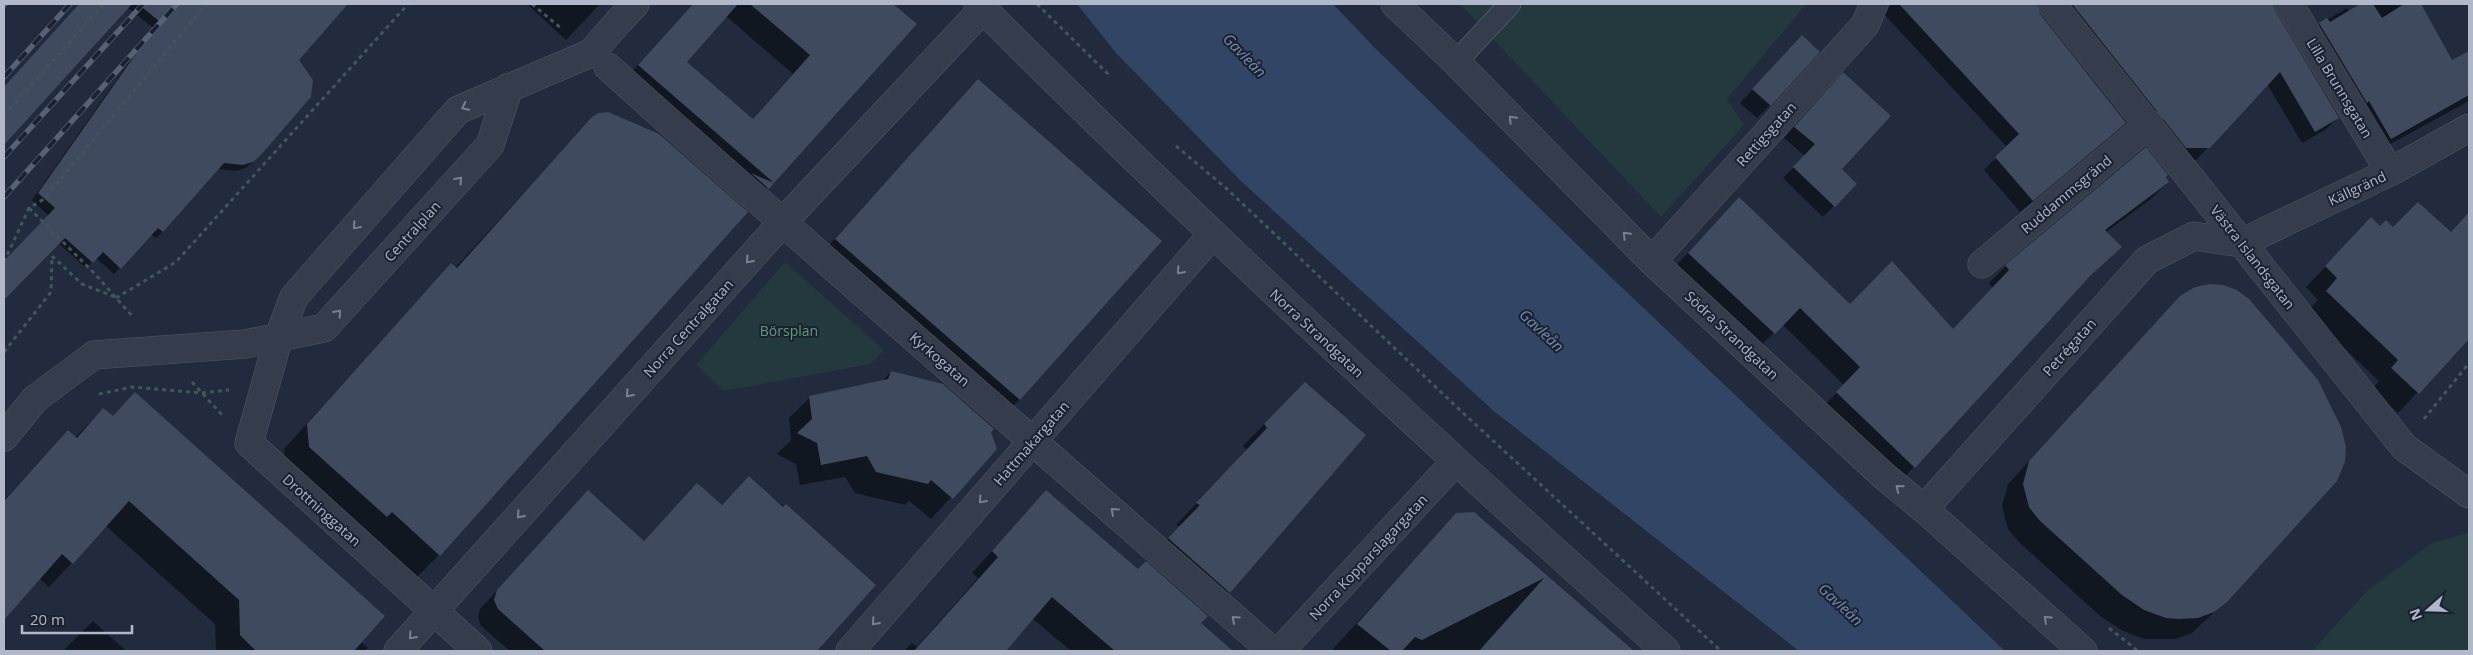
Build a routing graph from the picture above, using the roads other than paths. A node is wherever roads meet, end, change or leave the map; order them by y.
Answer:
1 (1395, 4) edge
2 (1510, 4) edge
3 (1874, 4) edge
4 (2052, 4) edge
5 (2289, 4) edge
6 (980, 6) edge
7 (627, 13) edge
8 (599, 60) junction
9 (1456, 62) junction
10 (509, 87) junction
11 (2149, 124) junction
12 (2469, 128) edge
13 (2390, 172) junction
14 (782, 224) junction
15 (1212, 235) junction
16 (2241, 243) junction
17 (1652, 261) junction
18 (1982, 264) dead end
19 (279, 336) junction
20 (35, 399) junction
21 (4, 423) edge
22 (4, 437) edge
23 (1034, 440) junction
24 (1455, 462) junction
25 (2469, 494) edge
26 (1924, 509) junction
27 (434, 610) junction
28 (398, 651) edge
29 (478, 651) edge
30 (850, 651) edge
31 (1272, 651) edge
32 (1280, 651) edge
33 (1666, 651) edge
34 (2083, 651) edge

1 - 9 street, Södra Strandgatan
2 - 9 lane
3 - 17 street, Rettigsgatan
4 - 11 street, Västra Islandsgatan
5 - 13 street, Lilla Brunnsgatan
6 - 14 street, Norra Centralgatan
6 - 15 street, Norra Strandgatan
7 - 8 street
8 - 10 street
8 - 14 street, Kyrkogatan
17 -> 9 street, Södra Strandgatan
10 -> 19 street
19 -> 10 street, Centralplan
11 - 16 street, Västra Islandsgatan
11 - 18 street, Ruddammsgränd
12 - 13 street, Källgränd
13 - 16 street, Källgränd
14 - 23 street, Kyrkogatan
14 -> 27 street, Norra Centralgatan
15 -> 23 street, Hattmakargatan
15 - 24 street, Norra Strandgatan
16 - 25 street, Västra Islandsgatan
16 - 26 street, Petrégatan
26 -> 17 street, Södra Strandgatan
19 - 20 street, Centralplan
19 - 27 street, Drottninggatan
20 - 21 street
20 - 22 street
23 -> 30 street, Hattmakargatan
31 -> 23 street, Kyrkogatan
24 - 32 street, Norra Kopparslagargatan
24 - 33 street, Norra Strandgatan
34 -> 26 street, Södra Strandgatan
27 -> 28 street, Norra Centralgatan
27 - 29 street, Drottninggatan

